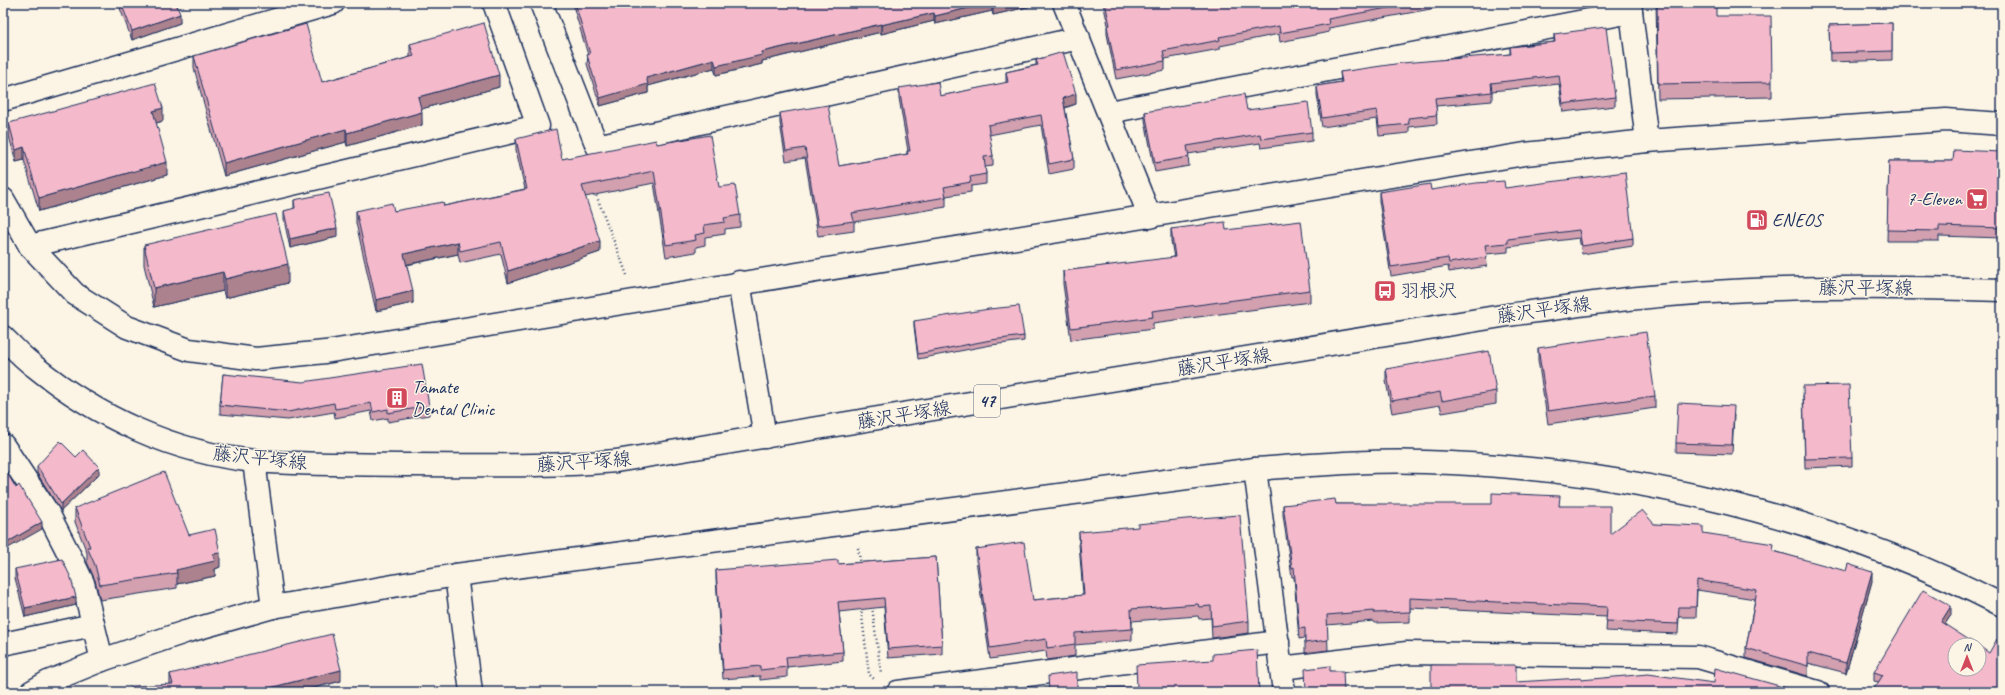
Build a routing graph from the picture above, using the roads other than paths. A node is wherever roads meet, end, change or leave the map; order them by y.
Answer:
1 (333, 3) edge
2 (494, 3) edge
3 (542, 3) edge
4 (1064, 3) edge
5 (1630, 8) edge
6 (1078, 38) junction
7 (3, 100) edge
8 (1109, 112) junction
9 (2002, 124) edge
10 (1647, 141) junction
11 (3, 199) edge
12 (1150, 217) junction
13 (30, 246) junction
14 (739, 282) junction
15 (2002, 290) edge
16 (3, 337) edge
17 (765, 437) junction
18 (3, 445) edge
19 (254, 460) junction
20 (1255, 469) junction
21 (456, 575) junction
22 (2002, 605) edge
23 (273, 607) junction
24 (93, 625) junction
25 (1278, 642) junction
26 (3, 644) edge
27 (102, 660) junction
28 (1281, 668) junction
29 (31, 692) edge
30 (471, 692) edge
31 (898, 692) edge
32 (1284, 692) edge
33 (1818, 692) edge

1 - 7 street
2 - 13 street
3 - 6 street
4 - 6 street
5 - 8 street
5 - 10 street
6 - 8 street
8 - 12 street
9 - 10 street
10 - 12 street
11 - 13 street
12 - 14 street
13 - 14 street
14 - 17 street
15 - 17 street, 藤沢平塚線 / 47
16 - 19 street, 藤沢平塚線 / 47
17 - 19 street, 藤沢平塚線 / 47
18 - 24 street
19 - 23 street
20 - 21 street
20 - 22 street
20 - 25 street
21 - 23 street
21 - 30 street
23 - 27 street
24 - 26 street
24 - 27 street
25 - 28 street
25 - 31 street
27 - 29 street
28 - 32 street
28 - 33 street

